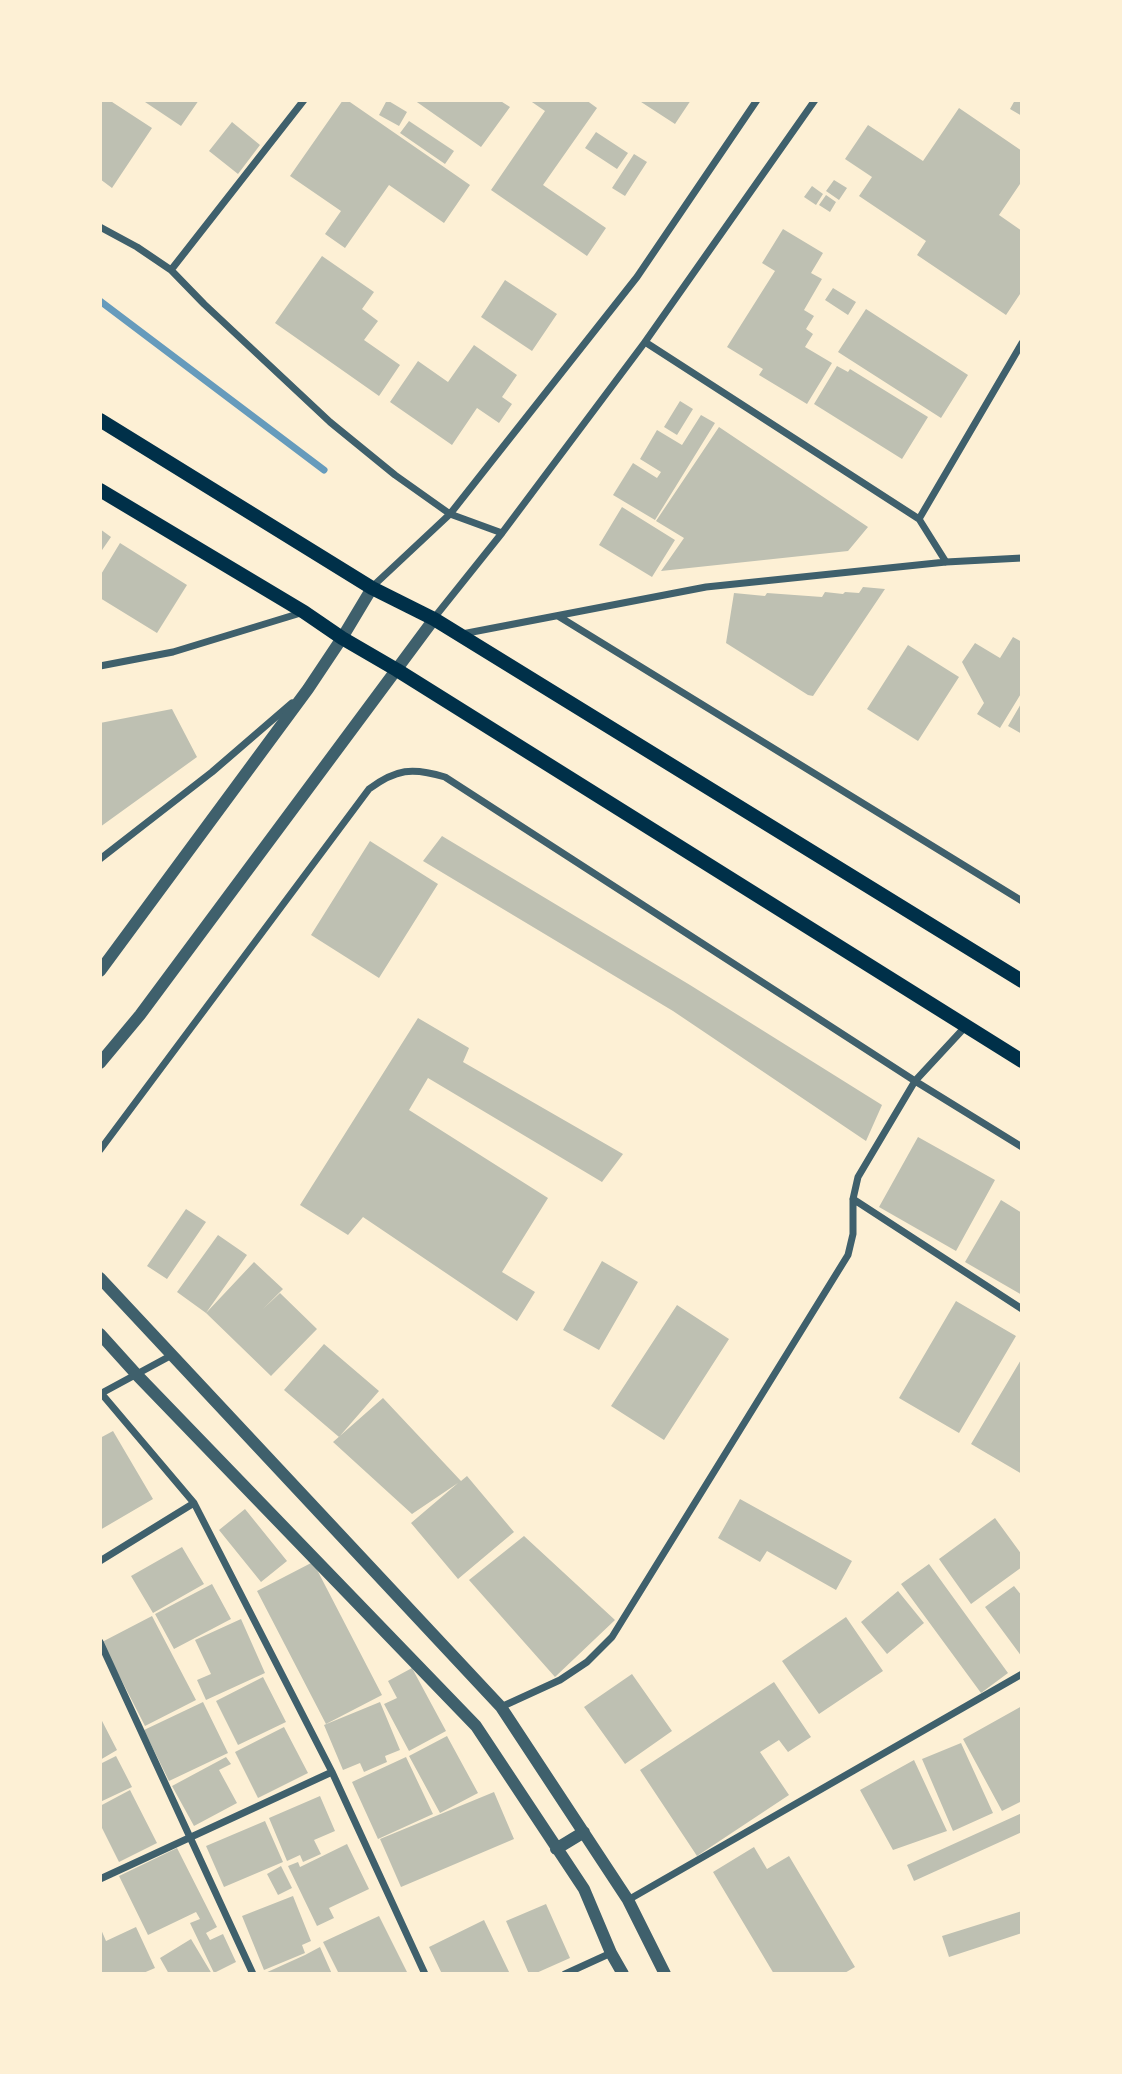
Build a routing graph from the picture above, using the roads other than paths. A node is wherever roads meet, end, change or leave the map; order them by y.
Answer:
1 (304, 100) edge
2 (757, 100) edge
3 (815, 100) edge
4 (100, 227) edge
5 (172, 270) junction
6 (645, 342) junction
7 (1022, 343) edge
8 (100, 420) edge
9 (100, 490) edge
10 (450, 514) junction
11 (919, 519) junction
12 (502, 533) junction
13 (1022, 558) edge
14 (946, 562) junction
15 (372, 588) junction
16 (304, 611) junction
17 (558, 615) junction
18 (433, 619) junction
19 (457, 635) junction
20 (342, 638) junction
21 (100, 666) edge
22 (397, 670) junction
23 (308, 689) junction
24 (100, 859) edge
25 (1022, 901) edge
26 (100, 971) edge
27 (1022, 981) edge
28 (966, 1026) junction
29 (1022, 1061) edge
30 (100, 1063) edge
31 (915, 1081) junction
32 (1022, 1147) edge
33 (100, 1150) edge
34 (853, 1199) junction
35 (100, 1278) edge
36 (1022, 1309) edge
37 (100, 1334) edge
38 (173, 1354) junction
39 (137, 1375) junction
40 (100, 1394) edge
41 (194, 1503) junction
42 (100, 1561) edge
43 (100, 1642) edge
44 (1022, 1674) edge
45 (502, 1707) junction
46 (332, 1772) junction
47 (584, 1832) junction
48 (190, 1837) junction
49 (556, 1849) junction
50 (100, 1879) edge
51 (628, 1900) junction
52 (611, 1953) junction
53 (253, 1974) edge
54 (425, 1974) edge
55 (565, 1974) edge
56 (623, 1974) edge
57 (666, 1974) edge

1 - 5 street
2 - 10 street
3 - 6 street
4 - 5 street
5 - 10 street
6 - 11 street
6 - 12 street
7 - 11 street
8 - 15 main road
9 - 16 main road
10 - 12 street
10 - 15 street
11 - 14 street
12 - 18 street
13 - 14 street
14 - 17 street
15 - 18 main road
15 - 20 street
16 - 20 main road
16 - 21 street
17 - 19 street
17 - 25 street
18 - 19 main road
18 - 22 street
19 - 27 main road
20 - 22 main road
20 - 23 street
22 - 28 main road
22 - 30 street
23 - 24 street
23 - 26 street
28 - 29 main road
28 - 31 street
31 - 32 street
31 - 33 street
31 - 34 street
34 - 36 street
34 - 45 street
35 - 38 street
37 - 39 street
38 - 39 street
38 - 45 street
39 - 40 street
39 - 49 street
40 - 41 street
41 - 42 street
41 - 46 street
43 - 48 street
44 - 51 street
45 - 47 street
46 - 48 street
46 - 54 street
47 - 49 street
47 - 51 street
48 - 50 street
48 - 53 street
49 - 52 street
51 - 57 street
52 - 55 street
52 - 56 street

